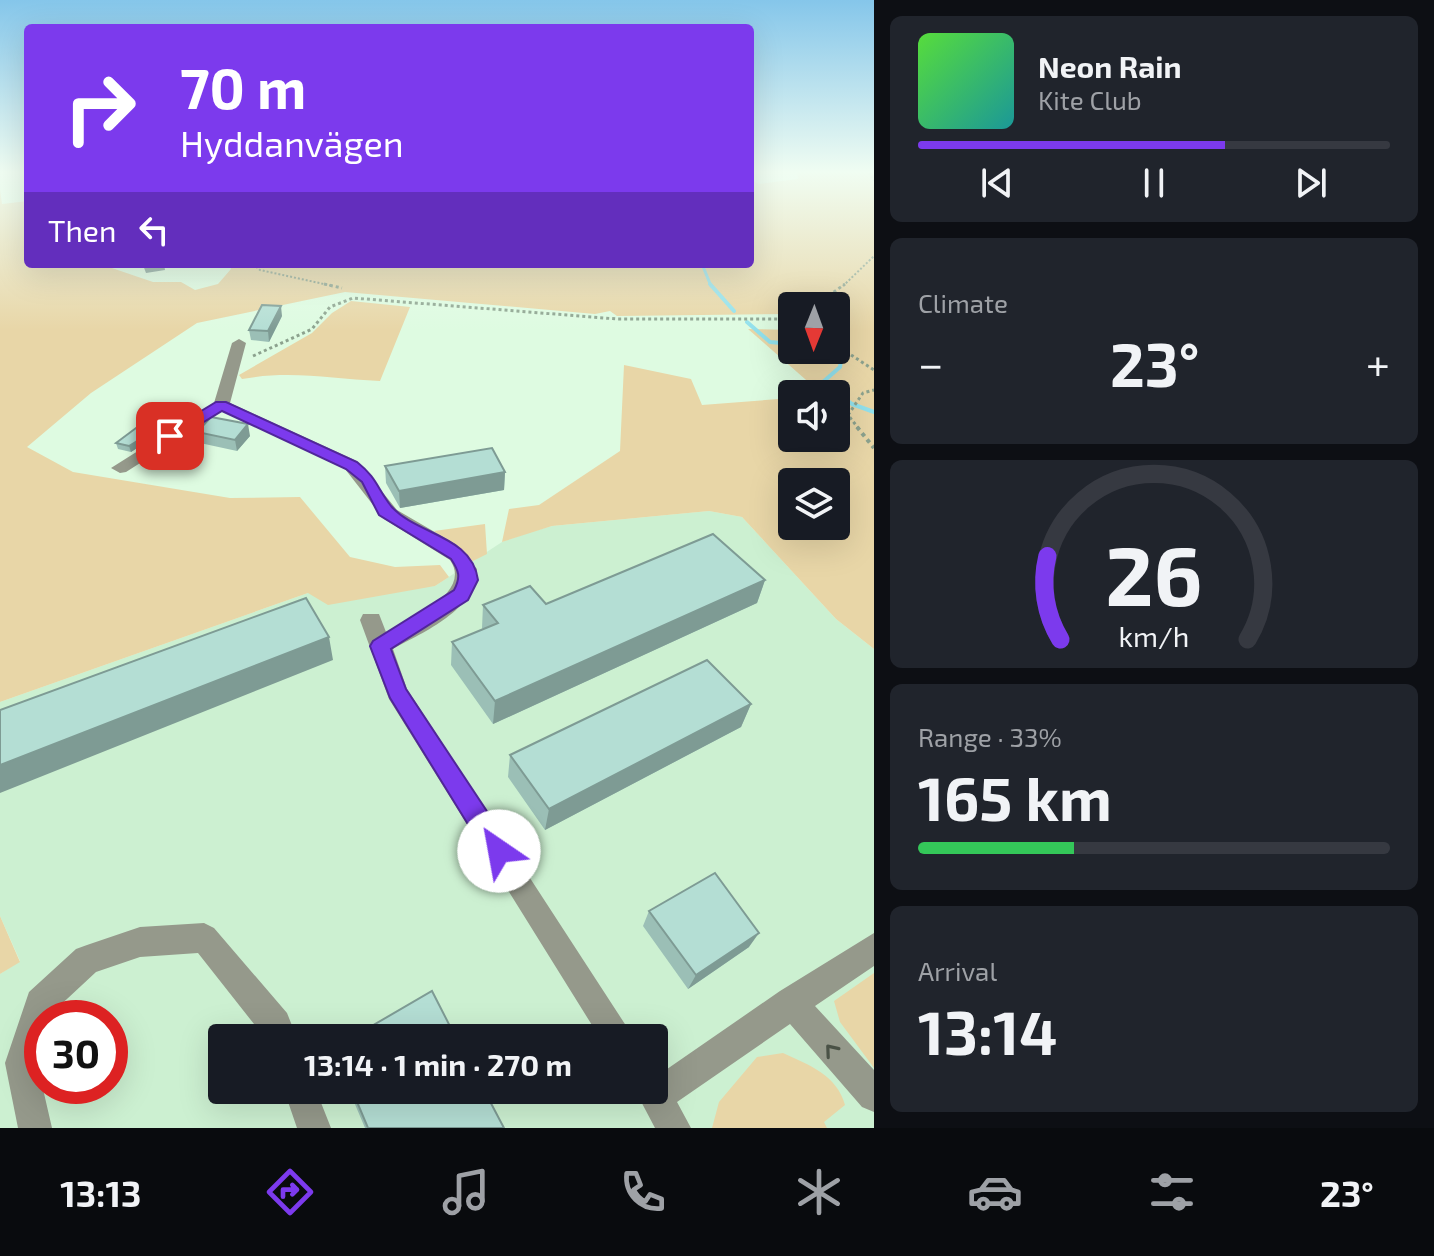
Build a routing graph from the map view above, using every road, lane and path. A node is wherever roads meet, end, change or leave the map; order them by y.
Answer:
1 (874, 256) edge
2 (258, 268) edge
3 (342, 288) dead end
4 (837, 292) edge
5 (778, 319) edge
6 (239, 343) dead end
7 (850, 354) edge
8 (232, 365) junction
9 (874, 370) edge
10 (874, 390) edge
11 (221, 405) junction
12 (874, 448) edge
13 (120, 468) dead end
14 (371, 620) dead end
15 (380, 646) junction
16 (874, 948) edge
17 (791, 1002) junction
18 (276, 1024) edge
19 (609, 1024) edge
20 (874, 1095) edge
21 (305, 1104) edge
22 (661, 1113) edge
23 (35, 1128) edge
24 (314, 1128) edge

1 - 4 path
2 - 3 path
5 - 8 path
6 - 8 street
7 - 9 path
8 - 11 street
10 - 12 path
11 - 13 street
11 - 15 street
14 - 15 street
15 - 19 street
16 - 17 street
20 -> 17 street
17 - 22 street
18 - 23 street
21 - 24 street

